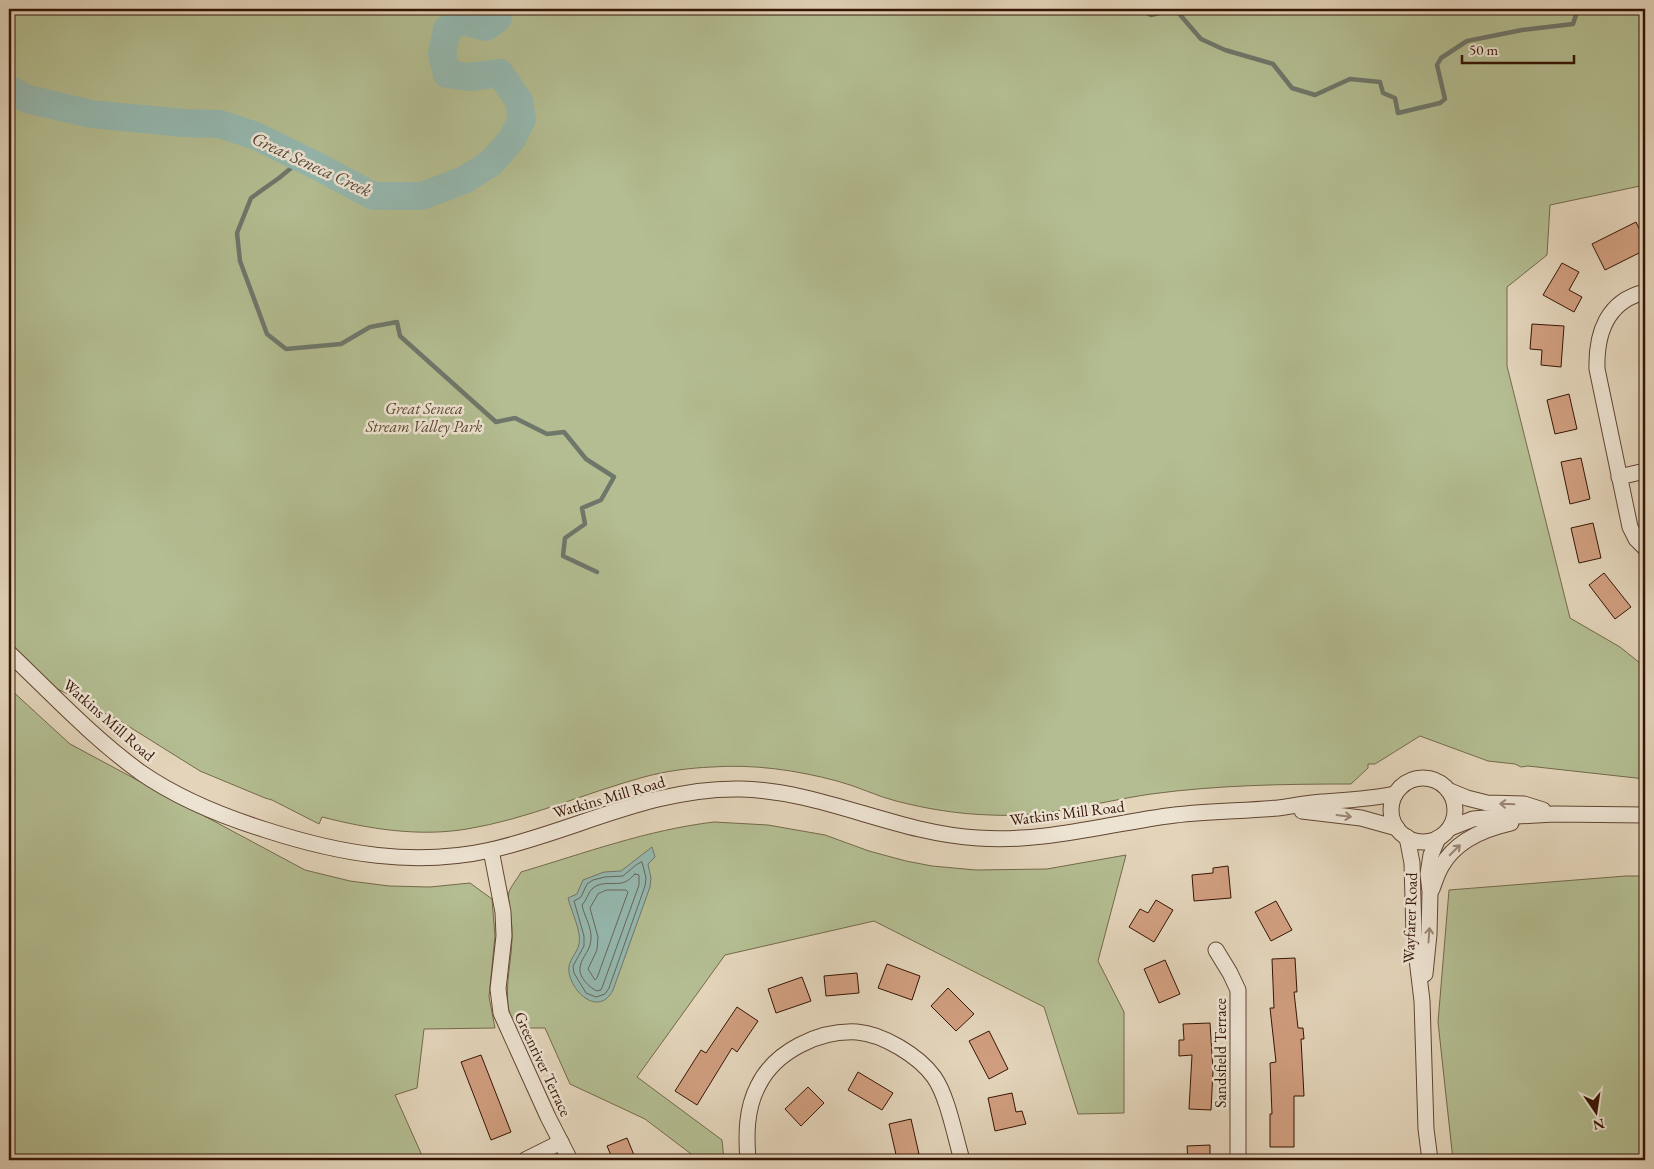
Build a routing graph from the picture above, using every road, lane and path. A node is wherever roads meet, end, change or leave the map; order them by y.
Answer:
1 (1645, 292) edge
2 (1645, 471) edge
3 (1619, 477) junction
4 (1645, 548) edge
5 (9, 653) edge
6 (1450, 791) junction
7 (1395, 794) junction
8 (1278, 808) junction
9 (1554, 814) junction
10 (1645, 814) edge
11 (1450, 828) junction
12 (1402, 832) junction
13 (1438, 838) junction
14 (491, 850) junction
15 (1430, 892) junction
16 (1216, 950) dead end
17 (1422, 1000) junction
18 (561, 1142) junction
19 (526, 1160) edge
20 (570, 1160) edge
21 (748, 1160) edge
22 (962, 1160) edge
23 (1238, 1160) edge
24 (1430, 1160) edge

1 - 3 street
2 - 3 street
3 - 4 street
5 - 14 street, Watkins Mill Road
6 - 7 street
9 -> 6 street
6 - 11 street
7 - 8 street, Watkins Mill Road
7 - 12 street
8 -> 12 street, Watkins Mill Road
8 - 14 street, Watkins Mill Road
9 - 10 street
9 - 11 street
15 -> 9 street
11 - 13 street
12 - 13 street
12 - 17 street, Wayfarer Road
13 - 15 street, Wayfarer Road
14 - 18 street, Greenriver Terrace
17 -> 15 street, Wayfarer Road
16 - 23 street, Sandsfield Terrace
17 - 24 street, Wayfarer Road
18 - 19 street, Greenriver Terrace
18 - 20 street, Greenriver Terrace
21 - 22 street

